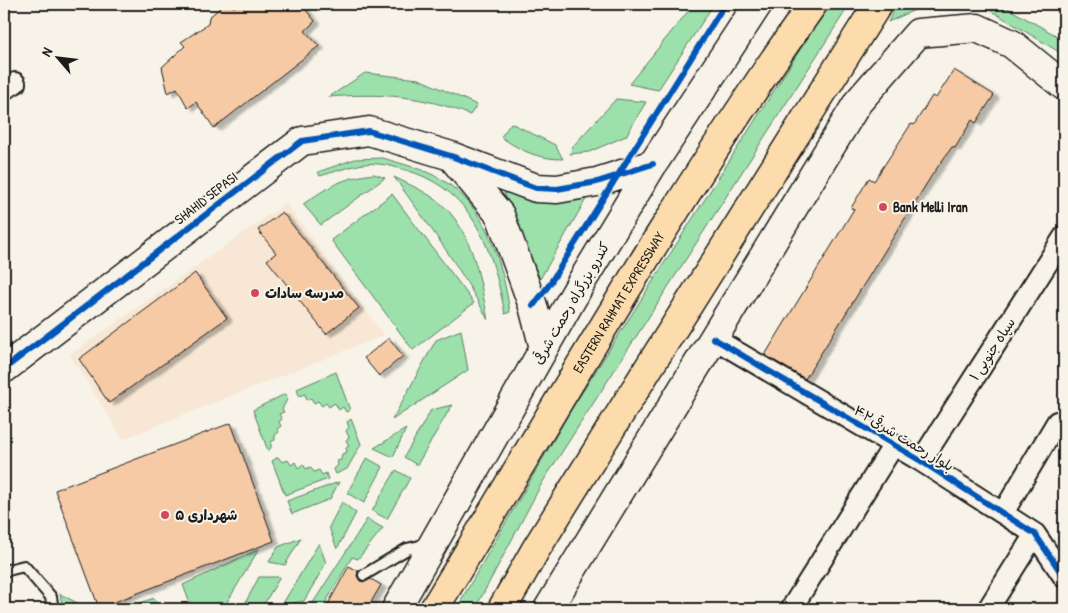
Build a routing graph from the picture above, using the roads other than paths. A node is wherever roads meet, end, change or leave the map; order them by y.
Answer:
1 (758, 4) edge
2 (813, 4) edge
3 (878, 4) edge
4 (1064, 86) edge
5 (451, 156) junction
6 (653, 164) junction
7 (1064, 237) edge
8 (713, 338) junction
9 (544, 348) junction
10 (4, 369) edge
11 (1057, 422) dead end
12 (893, 446) junction
13 (921, 460) junction
14 (1003, 513) junction
15 (1034, 534) junction
16 (434, 543) junction
17 (4, 571) edge
18 (364, 575) dead end
19 (1064, 577) edge
20 (53, 609) edge
21 (396, 609) edge
22 (434, 609) edge
23 (502, 609) edge
24 (548, 609) edge
25 (792, 609) edge
26 (988, 609) edge

1 - 6 main road, کندرو بزرگراه رحمت شرقی
2 - 22 highway, EASTERN RAHMAT EXPRESSWAY
3 - 23 highway
4 - 8 main road
5 - 6 main road, SHAHID SEPASI
5 - 9 main road
5 - 10 main road, SHAHID SEPASI
6 - 9 main road, کندرو بزرگراه رحمت شرقی
7 - 13 street, ۱ سپاه جنوبی
8 - 12 street, بلوار رحمت شرقی۴۲
8 - 24 main road
9 - 16 main road, کندرو بزرگراه رحمت شرقی
11 - 14 street
12 - 13 street, بلوار رحمت شرقی۴۲
12 - 25 street
13 - 14 street, بلوار رحمت شرقی۴۲
14 - 15 street, بلوار رحمت شرقی۴۲
15 - 19 street, بلوار رحمت شرقی۴۲
15 - 26 street
16 - 18 lane
16 - 21 main road, کندرو بزرگراه رحمت شرقی
17 - 20 lane

